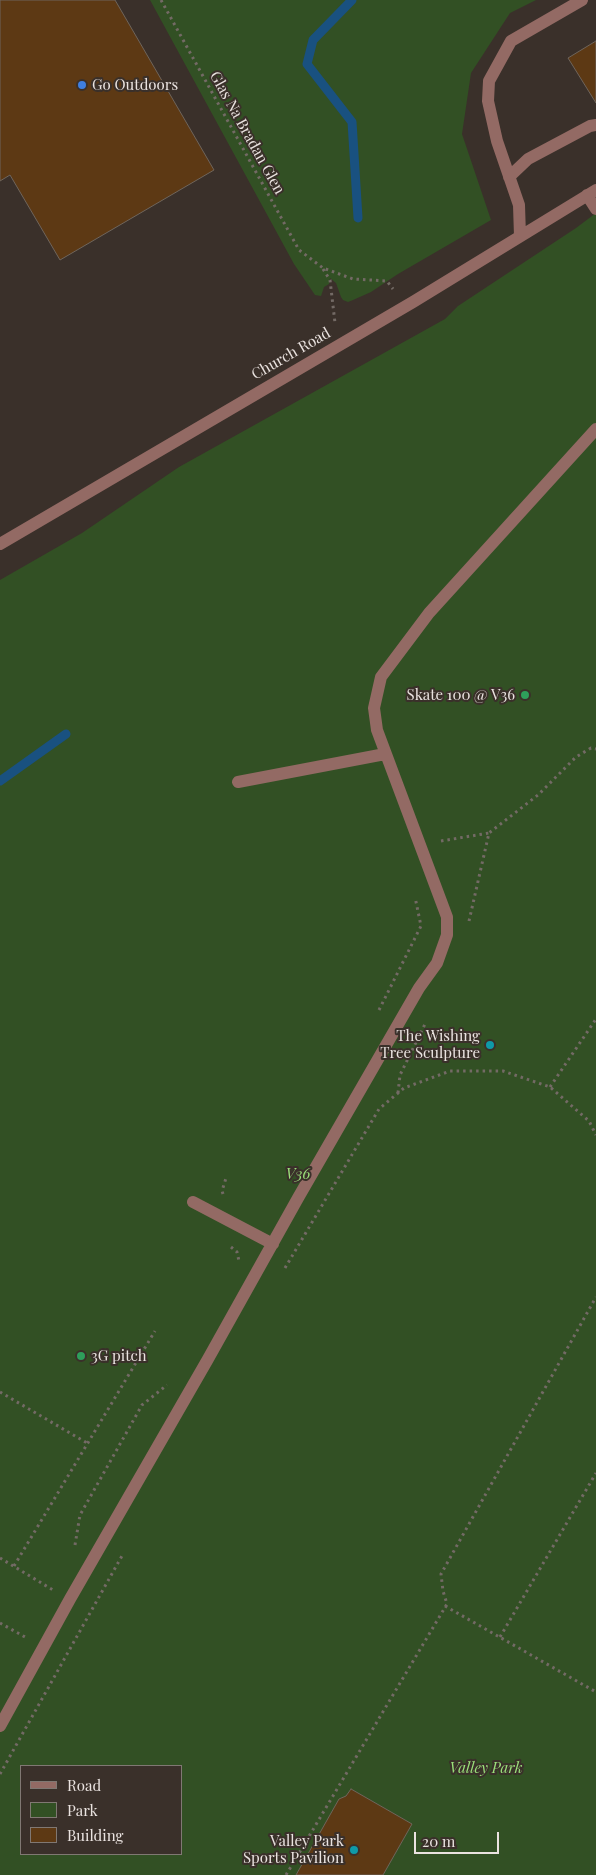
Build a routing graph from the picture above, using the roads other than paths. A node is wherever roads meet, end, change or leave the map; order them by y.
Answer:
1 (582, 0) edge
2 (593, 125) edge
3 (509, 177) junction
4 (592, 192) edge
5 (596, 209) edge
6 (520, 236) junction
7 (596, 429) edge
8 (0, 544) edge
9 (385, 754) junction
10 (238, 782) dead end
11 (193, 1202) dead end
12 (273, 1244) junction
13 (0, 1726) edge

1 - 3 street
2 - 3 street
3 - 6 street
4 - 5 street
4 - 6 street, Church Road
6 - 8 street, Church Road
7 - 9 street
9 - 10 street
9 - 12 street
11 - 12 street
12 - 13 street

